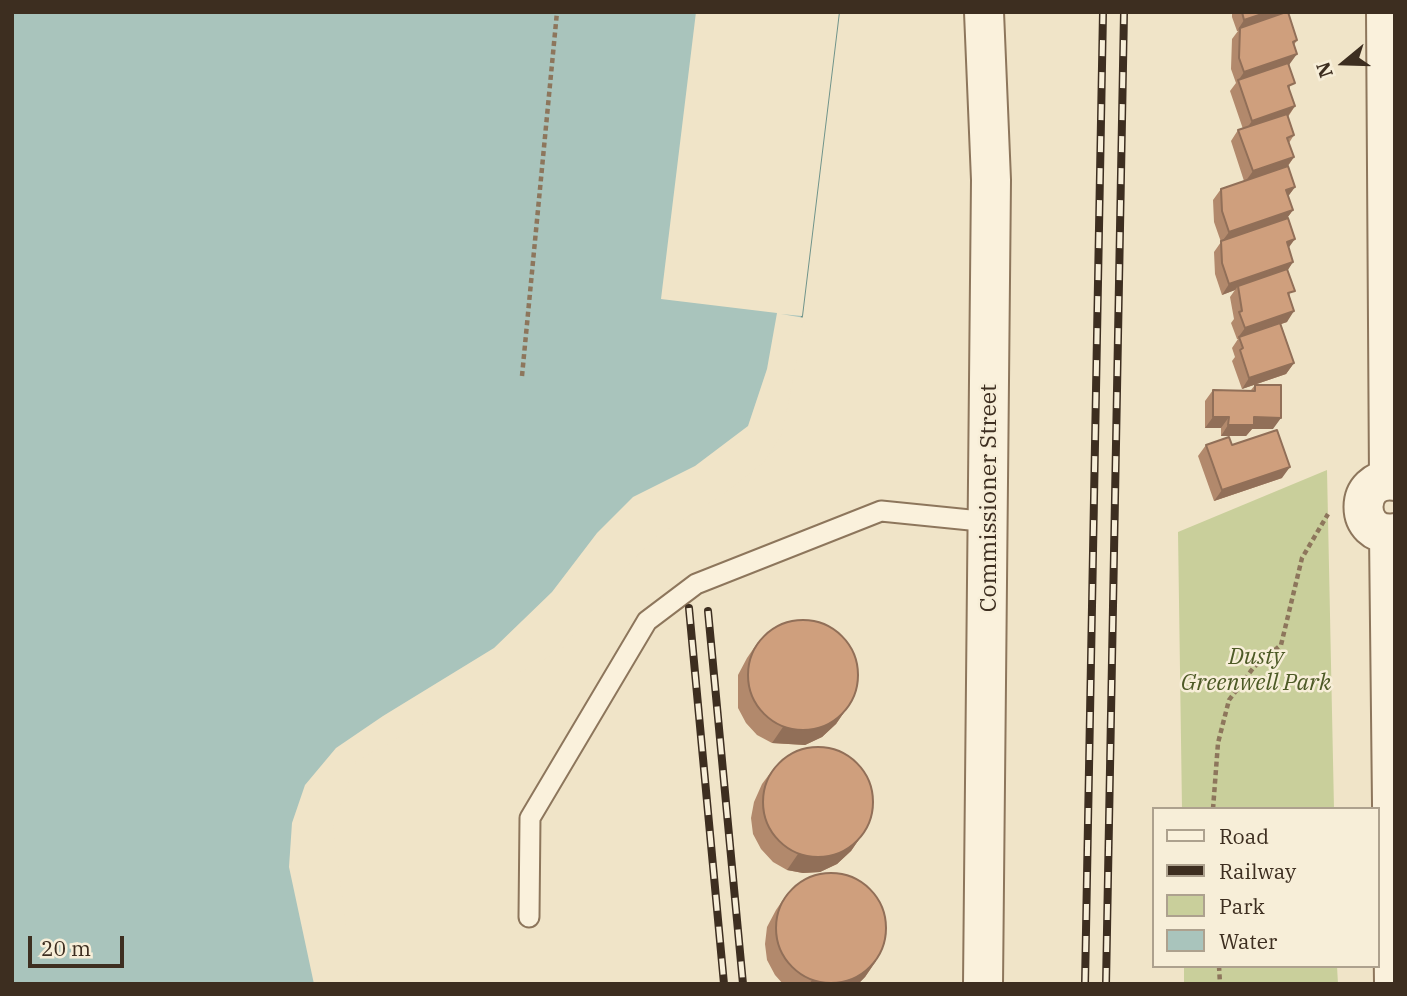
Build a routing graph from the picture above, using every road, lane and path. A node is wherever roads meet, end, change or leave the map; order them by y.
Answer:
1 (557, 12) edge
2 (984, 12) edge
3 (1386, 12) edge
4 (522, 376) dead end
5 (1392, 480) edge
6 (1331, 508) dead end
7 (990, 522) junction
8 (1392, 534) edge
9 (1213, 807) edge
10 (529, 917) dead end
11 (983, 984) edge
12 (1394, 984) edge

1 - 4 path
2 - 7 street, Commissioner Street
3 - 5 street
5 - 8 street
6 - 9 path
7 - 10 lane
7 - 11 street, Commissioner Street
8 - 12 street

